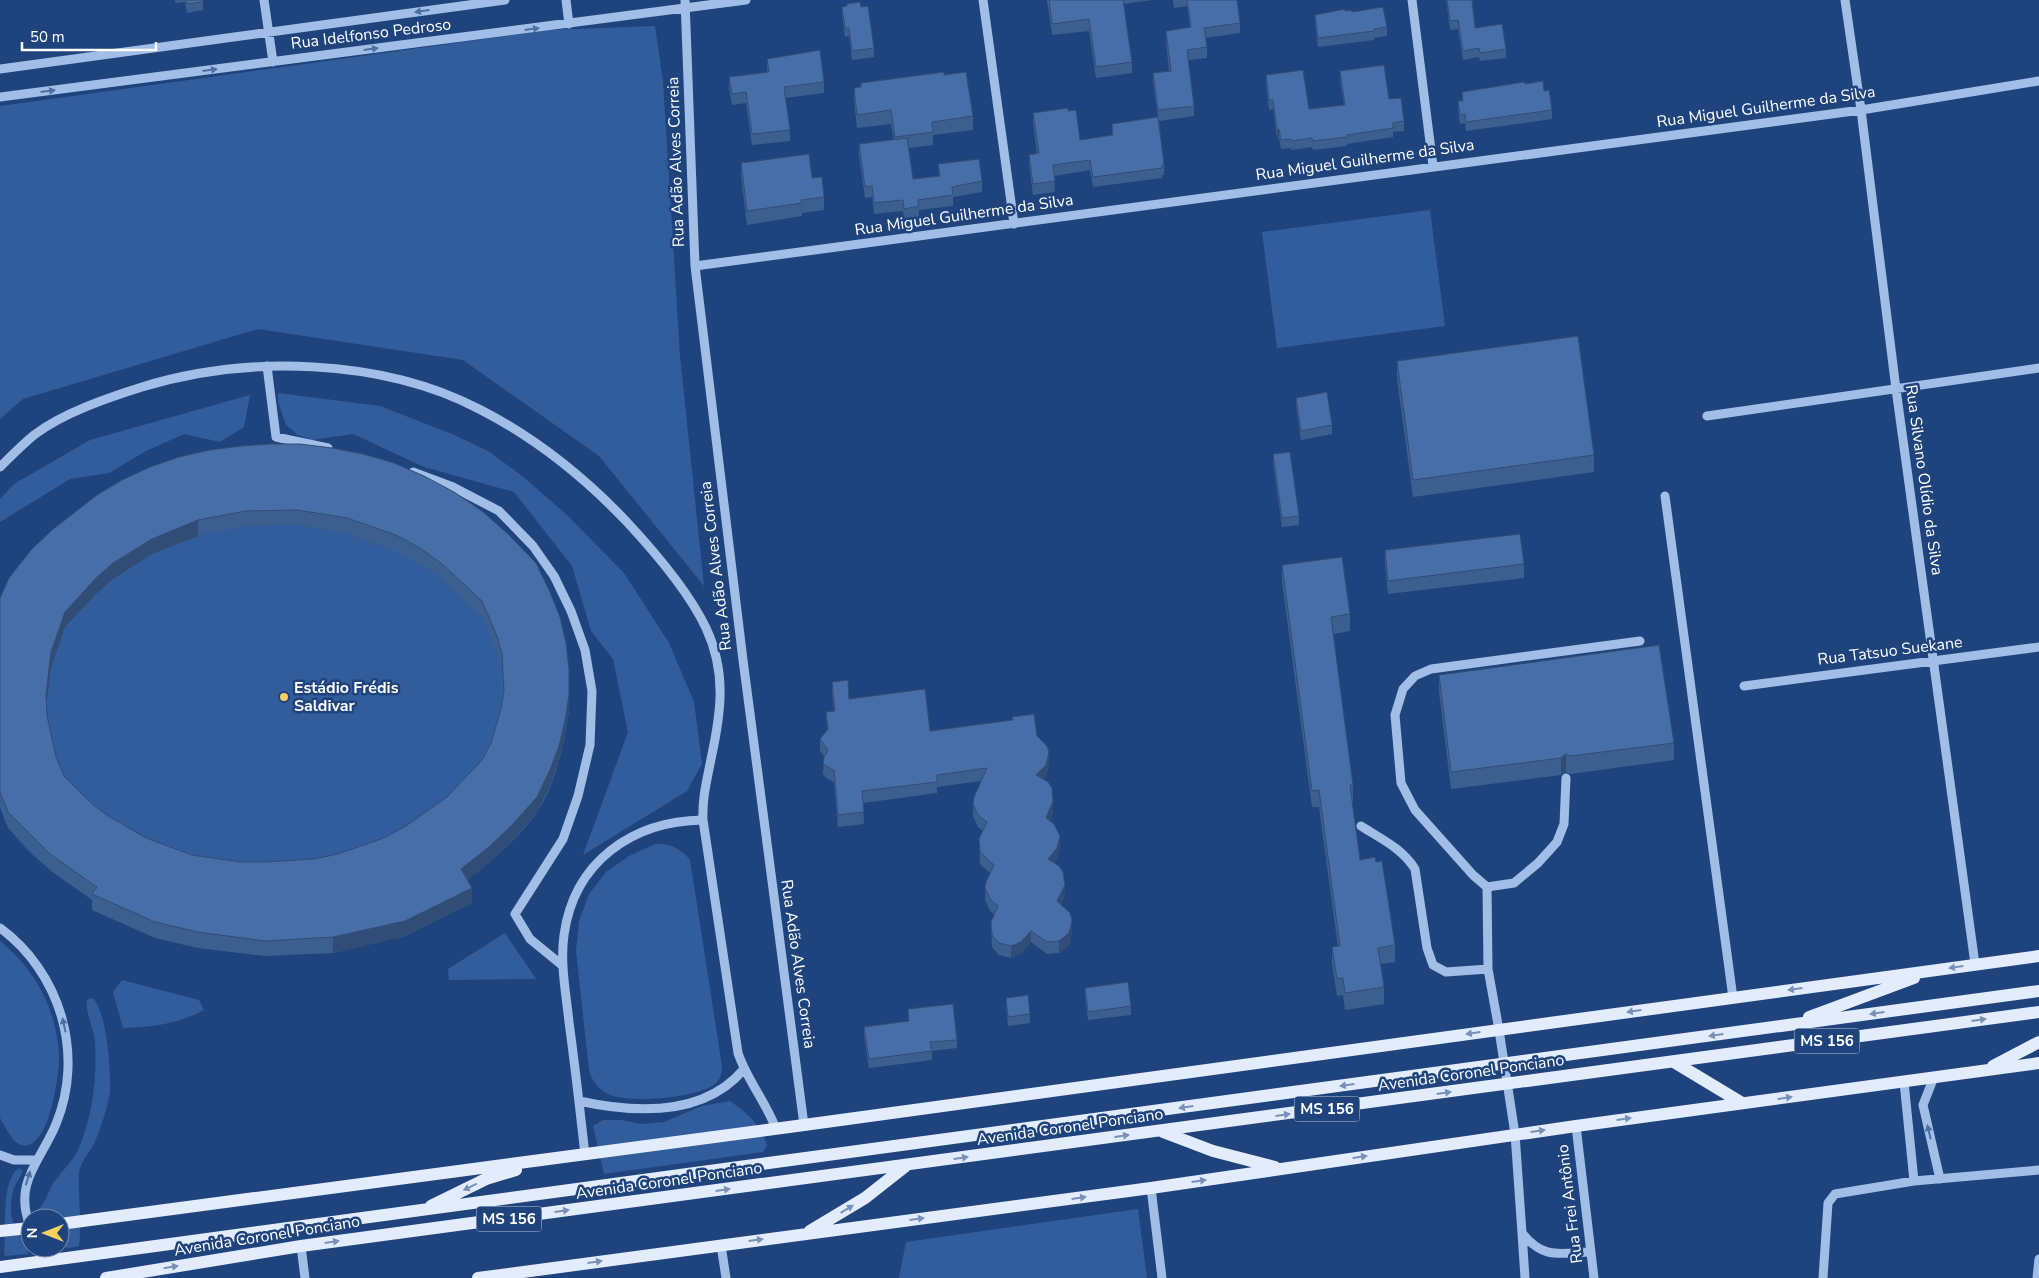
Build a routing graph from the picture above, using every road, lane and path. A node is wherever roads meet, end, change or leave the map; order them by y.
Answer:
1 (264, 0) edge
2 (505, 0) edge
3 (566, 0) edge
4 (746, 0) edge
5 (983, 0) edge
6 (1412, 0) edge
7 (1845, 0) edge
8 (685, 4) edge
9 (569, 24) junction
10 (268, 32) junction
11 (273, 62) junction
12 (0, 69) edge
13 (2039, 81) edge
14 (0, 97) edge
15 (1862, 110) junction
16 (1433, 166) junction
17 (1014, 224) junction
18 (694, 266) junction
19 (267, 366) junction
20 (2039, 368) edge
21 (1896, 388) junction
22 (1707, 416) dead end
23 (341, 451) edge
24 (0, 467) edge
25 (404, 468) edge
26 (1665, 496) dead end
27 (1640, 641) dead end
28 (2039, 647) edge
29 (1933, 661) junction
30 (1744, 686) dead end
31 (1566, 778) dead end
32 (703, 820) junction
33 (1361, 826) dead end
34 (1487, 887) junction
35 (0, 928) edge
36 (2039, 956) edge
37 (1975, 964) junction
38 (563, 966) junction
39 (1488, 969) junction
40 (1936, 970) junction
41 (2039, 991) edge
42 (1733, 998) junction
43 (2039, 1012) edge
44 (1788, 1025) junction
45 (1499, 1030) junction
46 (2039, 1042) edge
47 (1581, 1053) junction
48 (1674, 1062) junction
49 (1504, 1063) junction
50 (2039, 1064) edge
51 (744, 1069) junction
52 (1984, 1071) junction
53 (1581, 1074) junction
54 (1934, 1077) junction
55 (1904, 1082) junction
56 (1507, 1084) junction
57 (579, 1101) junction
58 (1742, 1103) junction
59 (804, 1125) junction
60 (1576, 1126) junction
61 (776, 1129) junction
62 (1161, 1131) junction
63 (1514, 1134) junction
64 (0, 1155) edge
65 (585, 1155) junction
66 (549, 1159) junction
67 (35, 1160) junction
68 (907, 1165) junction
69 (1282, 1169) junction
70 (2039, 1170) edge
71 (1940, 1179) junction
72 (1914, 1181) junction
73 (1151, 1188) junction
74 (26, 1208) edge
75 (421, 1210) junction
76 (70, 1223) edge
77 (20, 1228) edge
78 (0, 1231) edge
79 (1522, 1233) junction
80 (806, 1234) junction
81 (722, 1245) junction
82 (302, 1246) junction
83 (1591, 1252) junction
84 (2039, 1260) edge
85 (0, 1267) edge
86 (513, 1276) edge
87 (106, 1278) edge
88 (305, 1278) edge
89 (478, 1278) edge
90 (726, 1278) edge
91 (1162, 1278) edge
92 (1525, 1278) edge
93 (1594, 1278) edge
94 (1823, 1278) edge
95 (2037, 1278) edge

1 - 10 street
2 -> 10 street, Rua Idelfonso Pedroso
3 - 9 street
4 - 8 street, Rua Idelfonso Pedroso
5 - 17 street
6 - 16 street
7 - 15 street, Rua Silvano Olídio da Silva
8 - 9 street, Rua Idelfonso Pedroso
8 - 18 street, Rua Adão Alves Correia
11 -> 9 street, Rua Idelfonso Pedroso
10 - 11 street
10 - 12 street, Rua Idelfonso Pedroso
14 -> 11 street, Rua Idelfonso Pedroso
13 - 15 street, Rua Miguel Guilherme da Silva
15 - 16 street, Rua Miguel Guilherme da Silva
15 - 21 street, Rua Silvano Olídio da Silva
16 - 17 street, Rua Miguel Guilherme da Silva
17 - 18 street, Rua Miguel Guilherme da Silva
18 - 59 street, Rua Adão Alves Correia
19 - 23 street
19 - 24 street
19 - 32 street
20 - 21 street
21 - 22 street
21 - 29 street, Rua Silvano Olídio da Silva
25 - 38 street
26 - 42 street
27 - 34 street
28 - 29 street, Rua Tatsuo Suekane
29 - 30 street, Rua Tatsuo Suekane
29 - 37 street, Rua Silvano Olídio da Silva
31 - 34 street
32 - 38 street
32 - 51 street
33 - 39 street
34 - 39 street
67 -> 35 street
36 - 37 main road
37 -> 40 main road
38 - 57 street
39 - 45 street
40 -> 42 main road
40 - 44 main road
41 -> 44 main road
42 -> 45 main road
48 -> 43 main road, Avenida Coronel Ponciano / MS 156
44 -> 47 main road
45 - 49 street
45 -> 59 main road
46 - 52 main road
47 - 49 main road
47 - 53 main road
48 - 53 main road, Avenida Coronel Ponciano / MS 156
48 - 58 main road
49 - 56 street
49 -> 75 main road
50 - 52 main road
51 - 57 street
51 - 61 street
52 - 54 main road
53 - 56 main road, Avenida Coronel Ponciano / MS 156
54 - 55 main road
71 -> 54 street
58 -> 55 main road
55 - 72 street
62 -> 56 main road, Avenida Coronel Ponciano / MS 156
56 - 63 street
57 - 65 street
60 -> 58 main road
59 - 61 main road
63 -> 60 main road
60 - 83 street, Rua Frei Antônio
61 - 65 main road
68 -> 62 main road, Avenida Coronel Ponciano / MS 156
62 - 69 main road
69 -> 63 main road
63 - 79 street
64 - 67 street
65 - 66 main road
66 -> 75 main road
66 - 76 main road
74 -> 67 street
80 -> 68 main road
82 -> 68 main road, Avenida Coronel Ponciano / MS 156
73 -> 69 main road
70 - 71 street
71 - 72 street
72 - 94 street
80 -> 73 main road
73 - 91 street
75 - 85 main road
77 - 78 main road
79 - 83 street
79 - 92 street
81 -> 80 main road
86 -> 81 main road
81 - 90 street
87 -> 82 main road, Avenida Coronel Ponciano / MS 156
82 - 88 street
83 - 93 street, Rua Frei Antônio
84 - 95 street
86 - 89 main road

